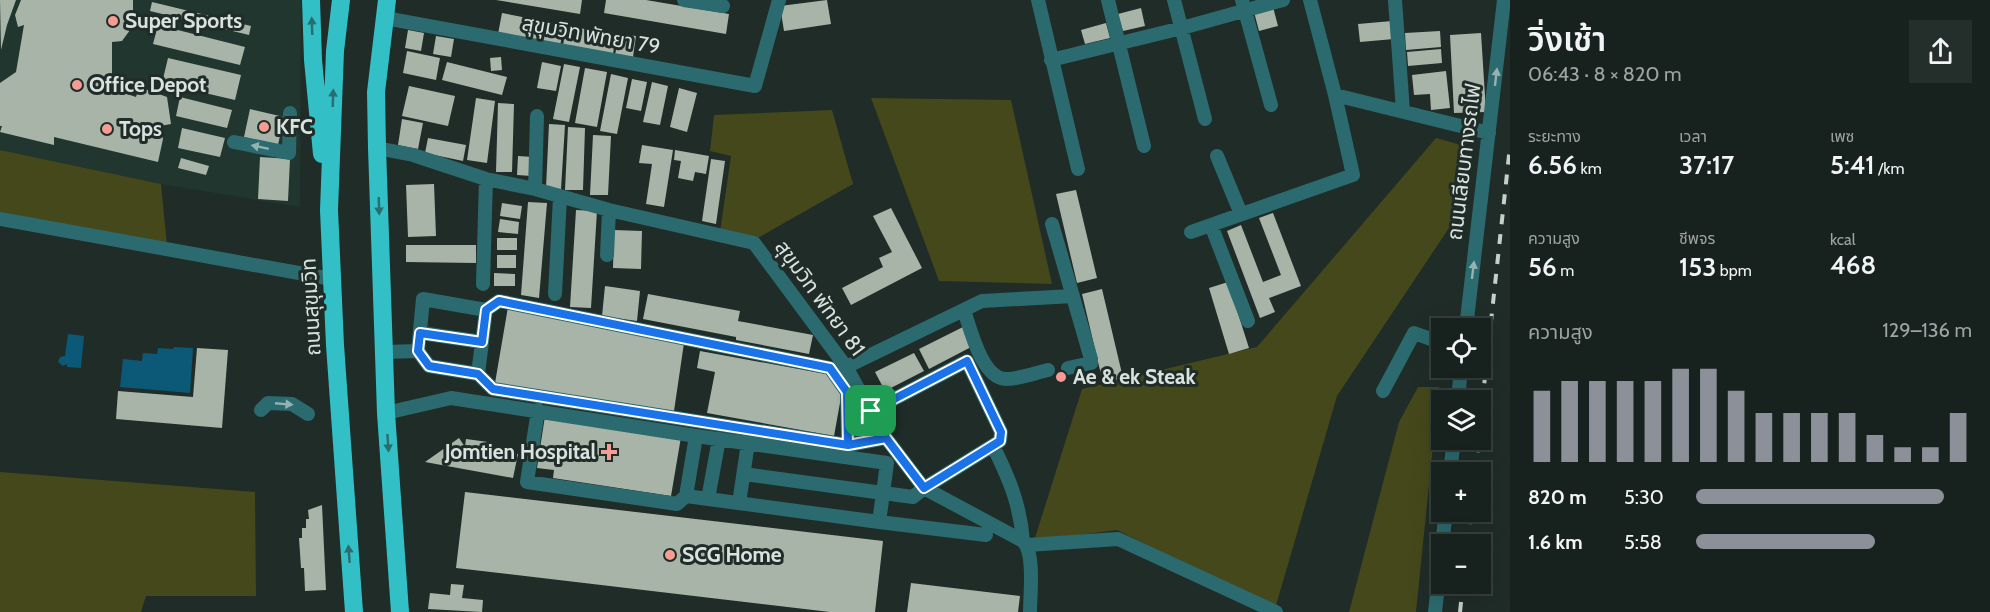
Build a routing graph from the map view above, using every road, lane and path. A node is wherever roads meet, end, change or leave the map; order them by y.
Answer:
1 (311, 0) edge
2 (341, 0) edge
3 (684, 0) edge
4 (779, 0) edge
5 (1038, 0) edge
6 (1108, 0) edge
7 (1174, 0) edge
8 (1283, 0) edge
9 (1310, 0) edge
10 (1395, 0) edge
11 (1504, 0) edge
12 (1243, 5) edge
13 (723, 6) dead end
14 (386, 9) edge
15 (1182, 28) junction
16 (1120, 44) junction
17 (1051, 60) junction
18 (1335, 95) junction
19 (1271, 105) dead end
20 (1403, 111) junction
21 (290, 113) dead end
22 (537, 116) dead end
23 (1205, 119) dead end
24 (1489, 132) junction
25 (234, 142) dead end
26 (1144, 146) dead end
27 (377, 148) junction
28 (1217, 156) dead end
29 (1078, 169) dead end
30 (486, 179) junction
31 (535, 189) junction
32 (560, 197) junction
33 (328, 210) junction
34 (609, 210) junction
35 (1241, 214) junction
36 (0, 219) edge
37 (1052, 224) dead end
38 (1211, 225) junction
39 (1191, 232) dead end
40 (607, 255) dead end
41 (332, 279) junction
42 (483, 284) dead end
43 (555, 294) dead end
44 (1073, 296) junction
45 (486, 310) junction
46 (964, 310) junction
47 (1467, 318) edge
48 (1248, 321) dead end
49 (420, 333) junction
50 (1431, 339) edge
51 (482, 342) junction
52 (418, 351) junction
53 (383, 352) junction
54 (846, 367) junction
55 (1068, 368) dead end
56 (1048, 370) dead end
57 (478, 374) junction
58 (1383, 391) dead end
59 (261, 410) dead end
60 (538, 410) junction
61 (871, 411) junction
62 (386, 413) junction
63 (308, 414) dead end
64 (696, 436) junction
65 (886, 438) junction
66 (719, 439) junction
67 (748, 443) junction
68 (848, 445) junction
69 (993, 446) junction
70 (744, 474) junction
71 (924, 488) junction
72 (883, 493) junction
73 (686, 496) junction
74 (708, 499) junction
75 (739, 503) junction
76 (879, 522) junction
77 (986, 535) dead end
78 (1025, 543) junction
79 (1437, 594) edge
80 (354, 612) edge
81 (399, 612) edge
82 (1030, 612) edge
83 (1276, 612) edge
84 (1435, 612) edge

33 -> 1 highway
33 -> 2 highway, ถนนสุขุมวิท
3 - 13 street
4 - 14 street, สุขุมวิท พัทยา 79
5 - 17 street
6 - 16 street
7 - 15 street
8 - 12 street
9 - 18 street
10 - 20 street
24 -> 11 street, ถนนเลียบทางรถไฟ
12 - 15 street
12 - 19 street
14 - 27 highway
15 - 16 street
15 - 23 street
16 - 17 street
16 - 26 street
17 - 29 street
18 - 20 street
18 - 35 street
20 - 24 street
21 -> 25 street
22 - 31 street
47 -> 24 street, ถนนเลียบทางรถไฟ
27 - 30 street, สุขุมวิท พัทยา 81
27 -> 53 highway
28 - 35 street
30 - 31 street, สุขุมวิท พัทยา 81
30 - 42 street
31 - 32 street, สุขุมวิท พัทยา 81
32 - 34 street, สุขุมวิท พัทยา 81
32 - 43 street
33 - 41 highway, ถนนสุขุมวิท
34 - 40 street
34 - 54 street, สุขุมวิท พัทยา 81
35 - 38 street
36 - 41 street
37 - 44 street
38 - 39 street
38 - 48 street
80 -> 41 highway, ถนนสุขุมวิท
44 - 46 street
44 - 55 street
45 - 49 street
45 - 51 street
45 - 68 street
46 - 54 street
46 - 56 street
49 - 51 street
49 - 52 street
50 - 58 street
51 - 57 street
52 - 53 street
52 - 57 street
53 - 62 highway
54 - 61 street, สุขุมวิท พัทยา 81
57 - 68 street
59 -> 63 street
60 - 62 street
60 - 64 street
60 - 73 street
61 - 65 street, สุขุมวิท พัทยา 81
61 - 69 street
62 -> 81 highway
64 - 66 street
64 - 73 street
65 - 68 street
65 - 71 street, สุขุมวิท พัทยา 81
66 - 67 street
66 - 74 street
67 - 70 street
67 - 72 street
69 - 71 street
69 - 78 street
70 - 72 street
70 - 75 street
71 - 72 street
71 - 78 street, สุขุมวิท พัทยา 81
72 - 76 street
73 - 74 street
74 - 75 street
75 - 76 street
76 - 77 street
78 - 82 street
78 - 83 street
79 - 84 street

